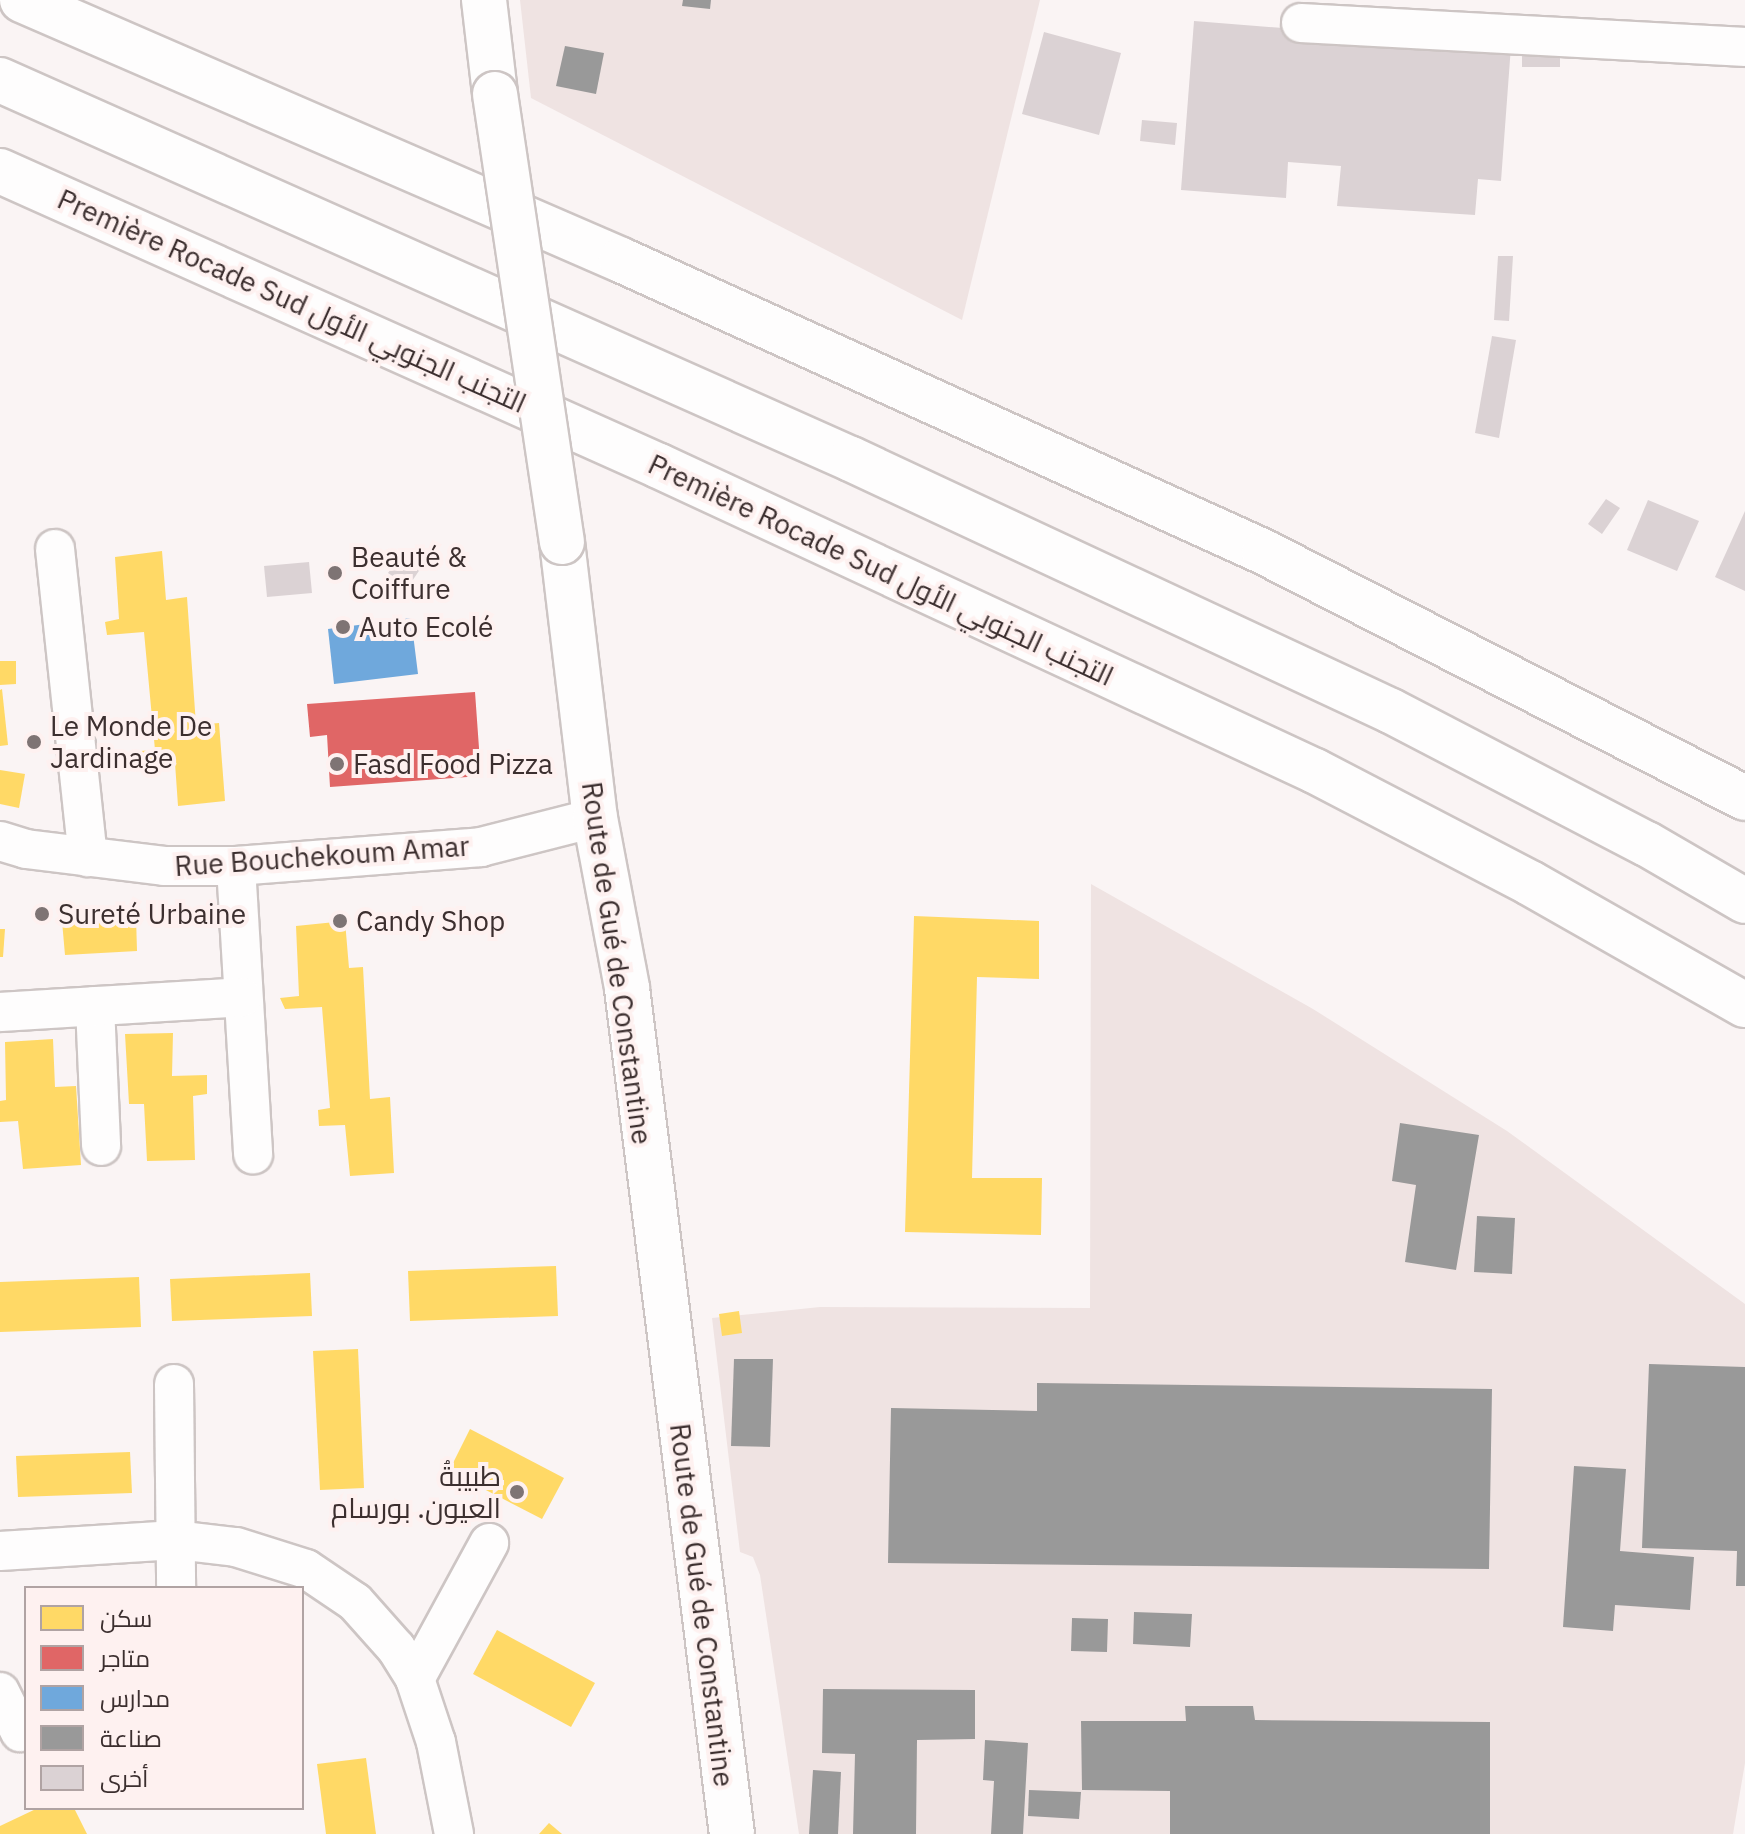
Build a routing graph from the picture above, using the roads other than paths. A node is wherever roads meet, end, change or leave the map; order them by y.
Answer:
1 (22, 0) edge
2 (42, 0) edge
3 (484, 0) edge
4 (1301, 23) dead end
5 (121, 43) junction
6 (1745, 47) edge
7 (0, 80) edge
8 (0, 171) edge
9 (55, 549) dead end
10 (1745, 798) edge
11 (595, 818) junction
12 (0, 841) edge
13 (88, 857) junction
14 (236, 866) junction
15 (1745, 901) edge
16 (243, 997) junction
17 (1745, 1005) edge
18 (95, 1006) junction
19 (0, 1012) edge
20 (101, 1146) dead end
21 (253, 1155) dead end
22 (174, 1384) dead end
23 (176, 1540) junction
24 (489, 1543) dead end
25 (0, 1551) edge
26 (176, 1586) edge
27 (415, 1679) junction
28 (0, 1692) edge
29 (20, 1732) dead end
30 (454, 1834) edge
31 (732, 1834) edge

1 - 5 main road
2 - 5 main road
3 - 11 main road, Route de Gué de Constantine, bridge
4 - 6 street
5 - 10 main road
7 - 15 main road
8 - 17 main road, Première Rocade Sud التجنب الجنوبي الأول
9 - 13 street
11 - 14 street, Rue Bouchekoum Amar
11 - 31 main road, Route de Gué de Constantine
12 - 13 street, Rue Bouchekoum Amar
13 - 14 street, Rue Bouchekoum Amar
14 - 16 street
16 - 18 street
16 - 21 street
18 - 19 street
18 - 20 street
22 - 23 street
23 - 25 street
23 - 26 street
23 - 27 street
24 - 27 street
27 - 30 street
28 - 29 street

